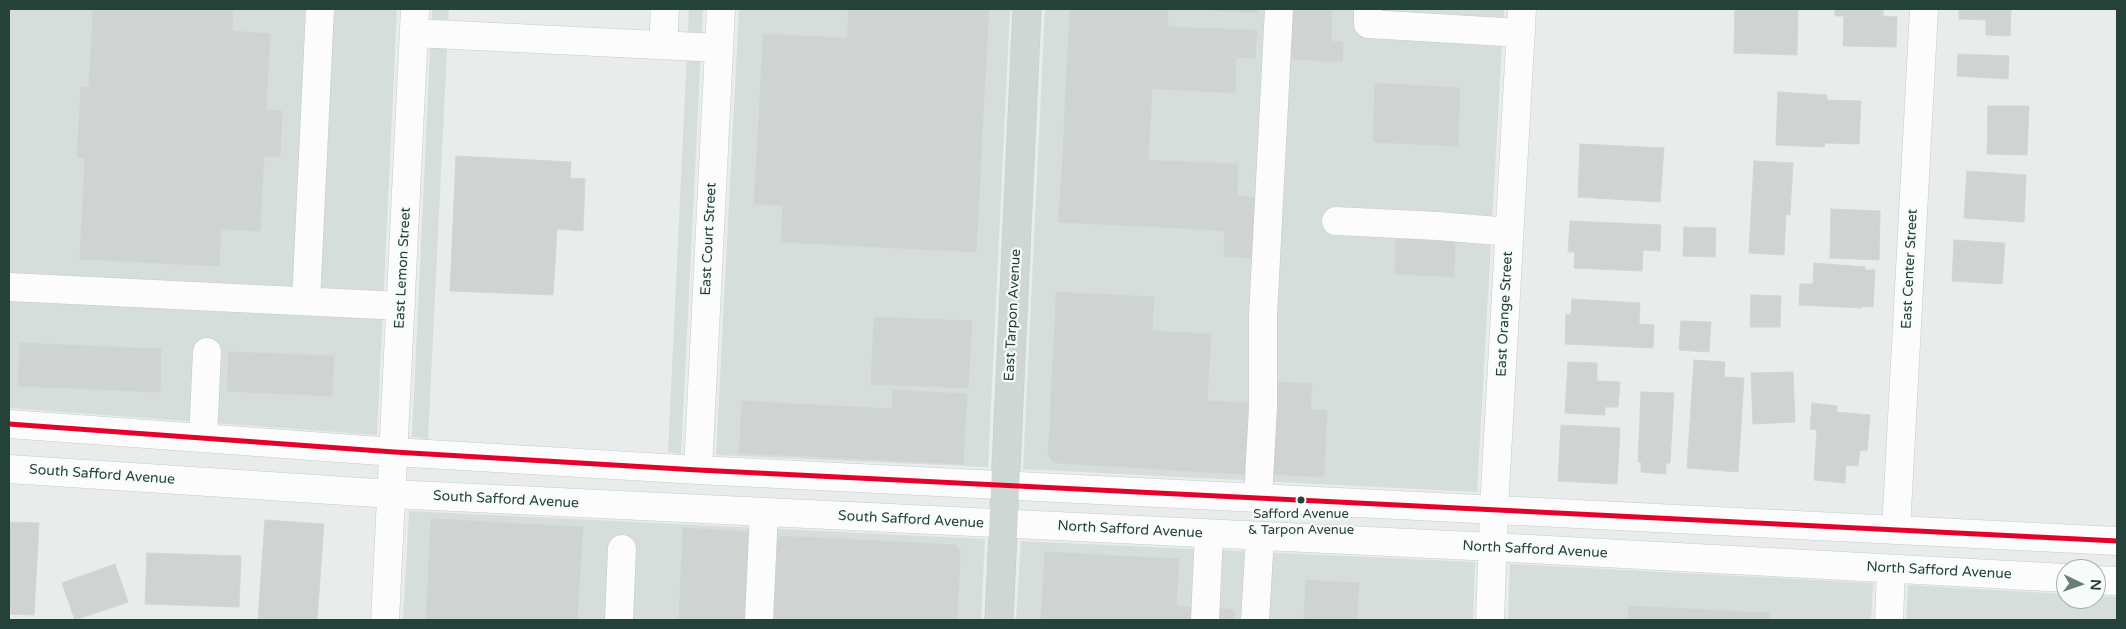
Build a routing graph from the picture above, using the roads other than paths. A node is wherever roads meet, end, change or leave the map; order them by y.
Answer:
1 (320, 9) edge
2 (665, 9) edge
3 (721, 9) edge
4 (1028, 9) edge
5 (1279, 9) edge
6 (1368, 9) edge
7 (1924, 9) edge
8 (414, 21) edge
9 (1521, 21) edge
10 (663, 45) junction
11 (719, 48) junction
12 (1336, 221) dead end
13 (1510, 232) junction
14 (9, 287) edge
15 (306, 301) junction
16 (401, 306) junction
17 (207, 352) dead end
18 (9, 424) edge
19 (203, 438) junction
20 (394, 452) junction
21 (9, 469) edge
22 (698, 470) junction
23 (1005, 484) junction
24 (392, 494) junction
25 (1258, 497) junction
26 (1494, 509) junction
27 (764, 513) junction
28 (1004, 524) junction
29 (1896, 530) junction
30 (1209, 534) junction
31 (1260, 536) junction
32 (2117, 541) edge
33 (1493, 547) junction
34 (622, 549) dead end
35 (1891, 569) junction
36 (2056, 577) edge
37 (385, 620) edge
38 (619, 620) edge
39 (759, 620) edge
40 (999, 620) edge
41 (1205, 620) edge
42 (1255, 620) edge
43 (1490, 620) edge
44 (1889, 620) edge

1 - 15 street
2 - 10 street
3 - 11 street, East Court Street
4 - 23 main road, East Tarpon Avenue
5 - 25 street
6 - 9 street
7 - 29 street, East Center Street
8 - 10 street
8 - 16 street, East Lemon Street
9 - 13 street, East Orange Street
10 - 11 street
11 - 22 street, East Court Street
12 - 13 street
13 - 26 street, East Orange Street
14 - 15 street
15 - 16 street
16 - 20 street, East Lemon Street
17 - 19 street
18 - 19 street
19 - 20 street
20 - 22 street
20 - 24 street, East Lemon Street
21 - 24 street, South Safford Avenue
22 - 23 street
23 - 25 street
23 - 28 main road, East Tarpon Avenue
24 - 27 street, South Safford Avenue
24 - 37 street, East Lemon Street
25 - 26 street
26 - 29 street
26 - 33 street, East Orange Street
27 - 28 street, South Safford Avenue
27 - 39 street
28 - 30 street, North Safford Avenue
28 - 40 main road, East Tarpon Avenue
29 - 32 street
30 - 31 street, North Safford Avenue
30 - 41 street
31 - 33 street, North Safford Avenue
31 - 42 street
33 - 35 street, North Safford Avenue
33 - 43 street, East Orange Street
34 - 38 street
35 - 36 street, North Safford Avenue
35 - 44 street

